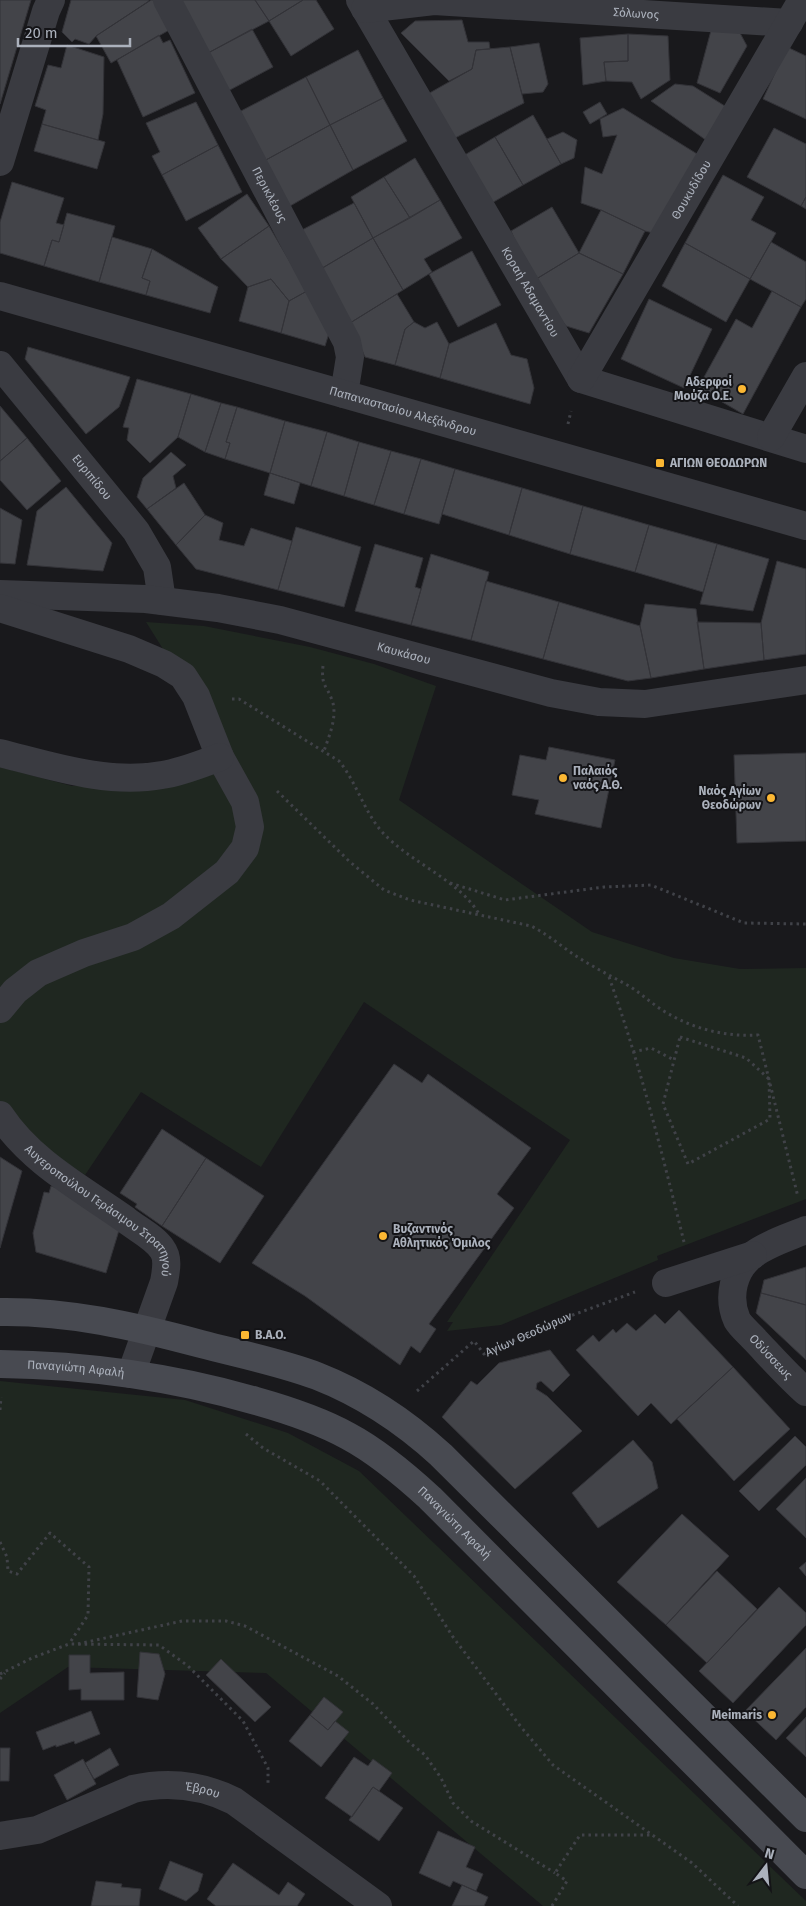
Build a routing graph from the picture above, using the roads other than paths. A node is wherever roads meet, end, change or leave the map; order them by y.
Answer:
1 (51, 0) edge
2 (167, 0) edge
3 (768, 0) edge
4 (363, 5) edge
5 (795, 11) edge
6 (0, 162) edge
7 (0, 296) edge
8 (0, 365) edge
9 (806, 376) edge
10 (581, 379) junction
11 (344, 394) junction
12 (771, 437) junction
13 (806, 450) edge
14 (806, 526) edge
15 (0, 594) edge
16 (162, 601) junction
17 (0, 608) edge
18 (806, 680) edge
19 (0, 753) edge
20 (220, 756) junction
21 (0, 1009) edge
22 (5, 1127) edge
23 (806, 1230) edge
24 (753, 1255) junction
25 (679, 1279) road end
26 (0, 1312) edge
27 (147, 1330) junction
28 (0, 1364) edge
29 (132, 1374) junction
30 (806, 1392) edge
31 (806, 1818) edge
32 (0, 1836) edge
33 (806, 1875) edge
34 (378, 1906) edge

1 - 6 street
2 - 11 street, Περικλέους
3 - 5 street
4 - 5 street, Σόλωνος
4 - 10 street, Κοραή Αδαμαντίου
5 - 10 street, Θουκυδίδου
7 - 11 street, Παπαναστασίου Αλεξάνδρου
8 - 16 street, Ευριπίδου
9 - 12 street
10 - 12 street
11 - 14 street, Παπαναστασίου Αλεξάνδρου
12 - 13 street
15 - 16 street, Καυκάσου
16 - 18 street, Καυκάσου
17 - 20 street
19 - 20 street
20 - 21 street
22 - 27 street, Αυγεροπούλου Γεράσιμου Στρατηγού
23 - 24 street
24 - 25 street
24 - 30 street, Οδύσσεως
26 - 27 street
27 - 29 street, Αυγεροπούλου Γεράσιμου Στρατηγού
27 - 31 street
28 - 29 street, Παναγιώτη Αφαλή
29 - 33 street, Παναγιώτη Αφαλή
32 - 34 street, Έβρου

